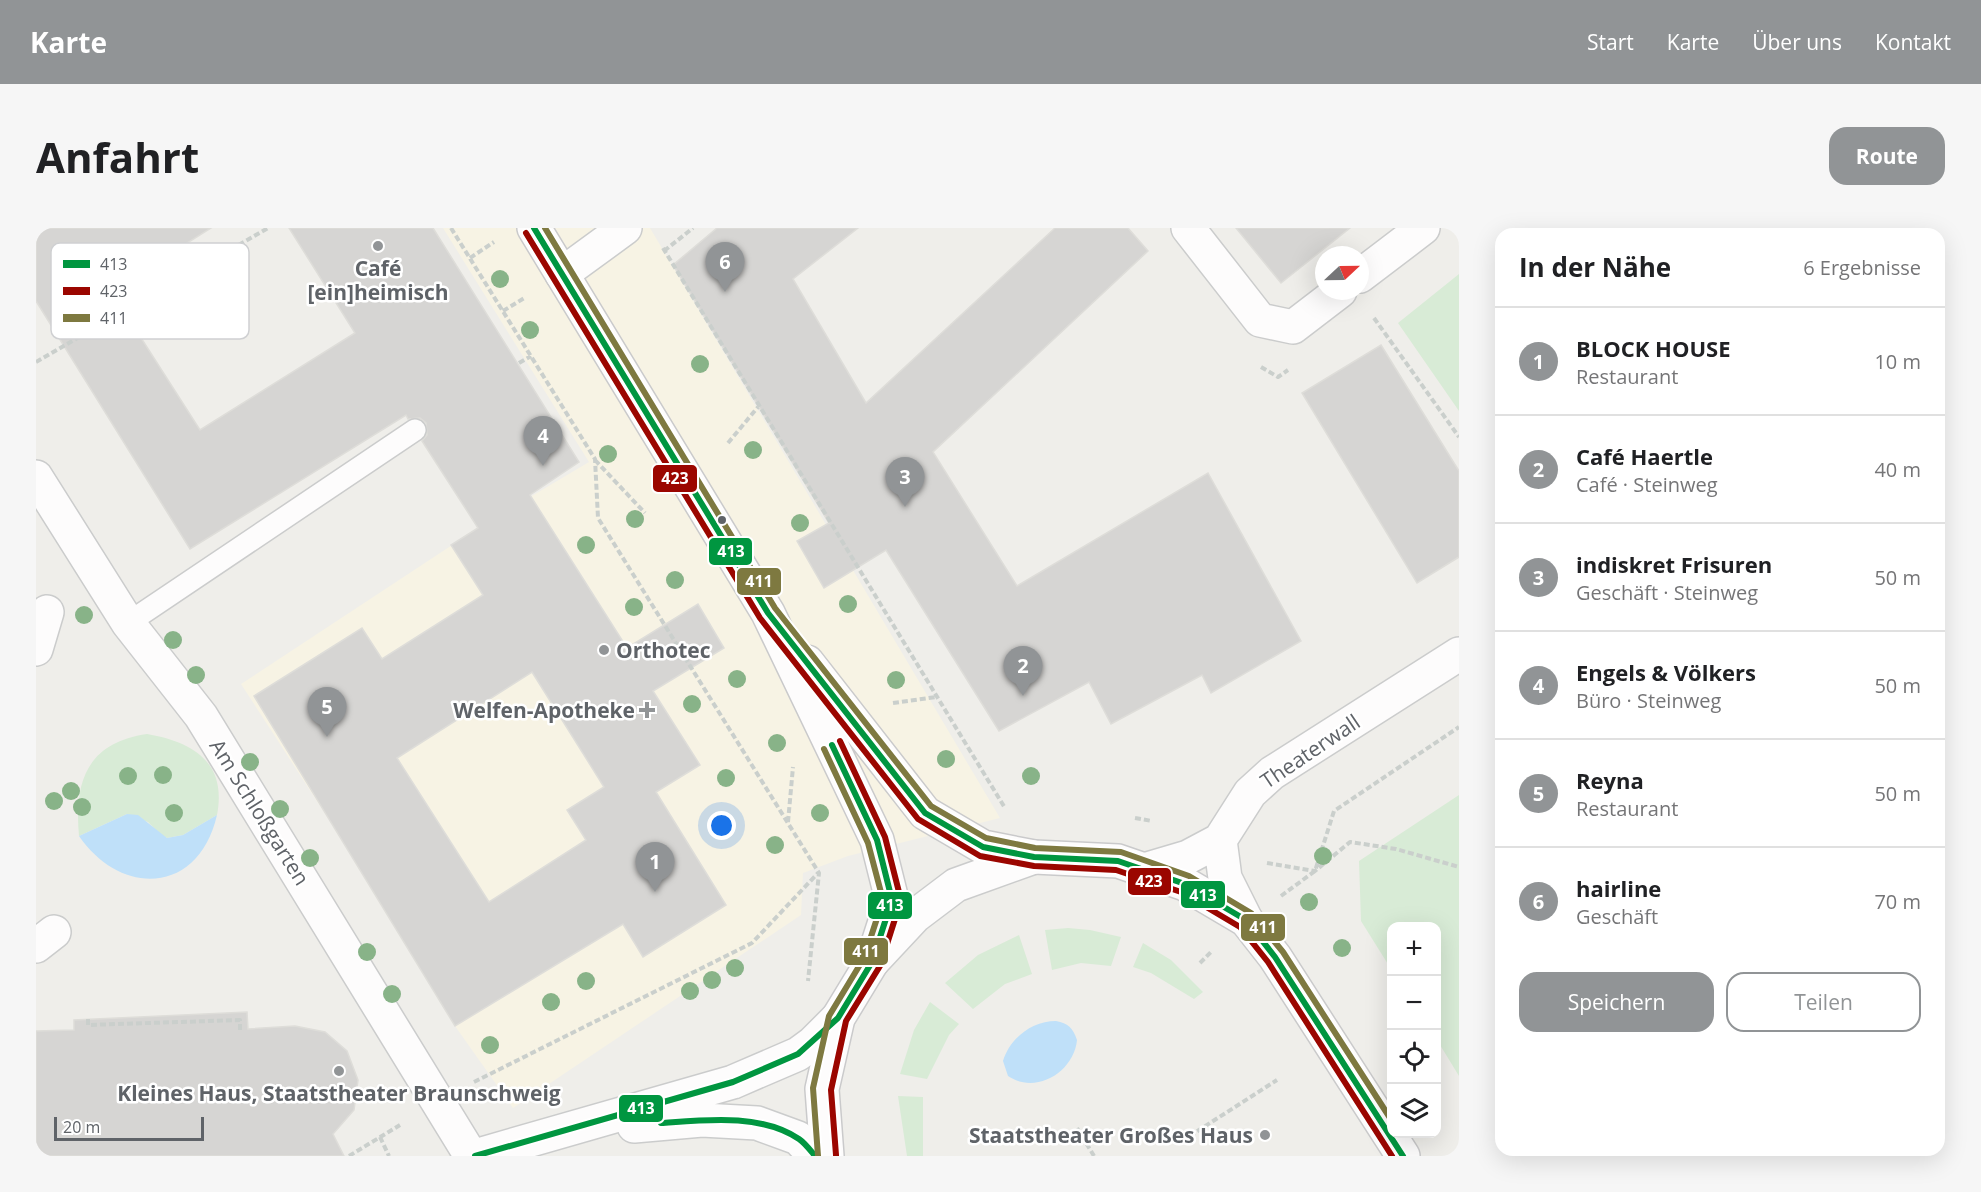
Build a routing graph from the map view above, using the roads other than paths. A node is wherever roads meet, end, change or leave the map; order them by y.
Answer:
1 (534, 228) edge
2 (625, 228) edge
3 (1188, 228) edge
4 (1423, 228) edge
5 (1369, 269) edge
6 (562, 274) junction
7 (1328, 300) edge
8 (416, 430) dead end
9 (36, 477) edge
10 (46, 612) dead end
11 (768, 613) junction
12 (128, 623) junction
13 (36, 649) edge
14 (1459, 654) edge
15 (1220, 840) junction
16 (1034, 857) junction
17 (1144, 870) junction
18 (1246, 920) junction
19 (872, 962) junction
20 (838, 1018) junction
21 (555, 1132) junction
22 (471, 1156) edge
23 (476, 1156) edge
24 (815, 1156) edge
25 (827, 1156) edge
26 (1403, 1156) edge

1 - 6 street
2 - 6 street
3 - 7 street
4 - 5 street
6 - 11 street
8 - 12 lane
9 - 12 street, Am Schloßgarten
10 - 13 street
11 - 16 street
11 - 19 street
12 - 22 street, Am Schloßgarten
14 - 15 street, Theaterwall
15 - 17 street
15 - 18 street
16 - 17 street
16 - 19 street
17 - 18 street
18 - 26 street
19 - 20 street
20 - 21 street
20 - 25 street
21 - 23 street
21 - 24 street

